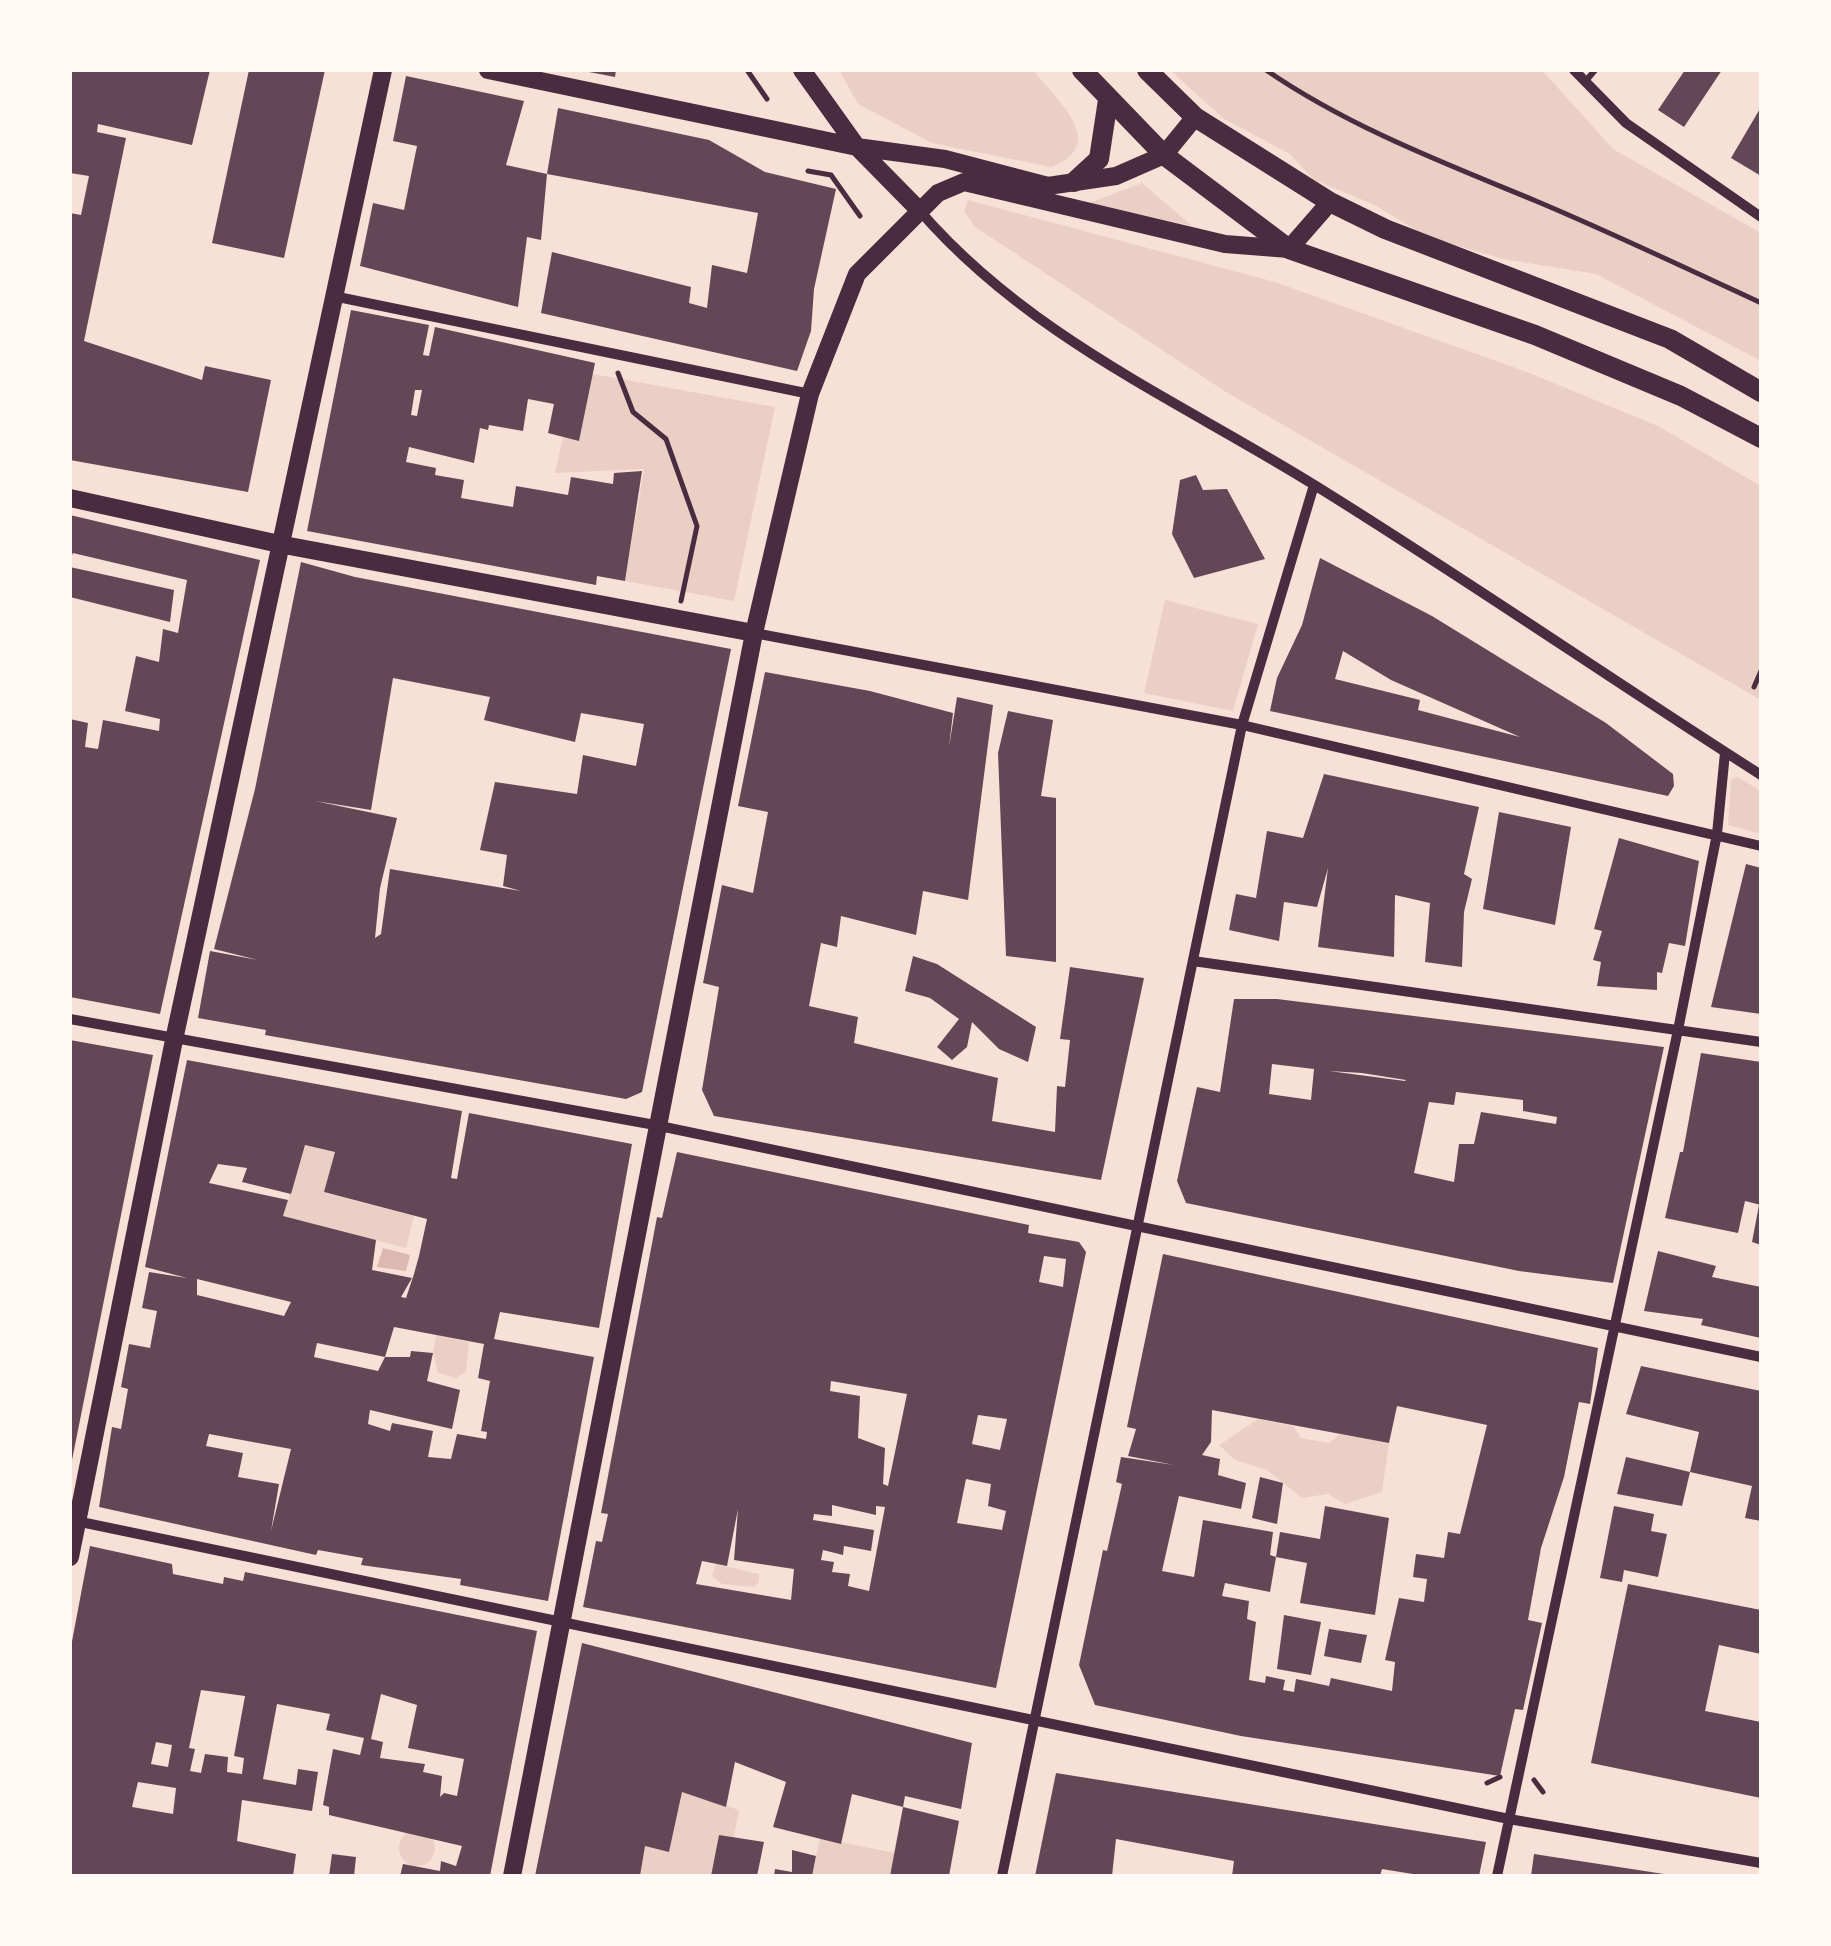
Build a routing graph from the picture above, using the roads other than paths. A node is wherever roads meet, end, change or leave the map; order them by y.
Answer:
1 (383, 70) edge
2 (488, 70) edge
3 (802, 70) edge
4 (1082, 70) edge
5 (1148, 70) edge
6 (1574, 70) edge
7 (1595, 70) edge
8 (1584, 83) junction
9 (1108, 100) junction
10 (1195, 116) junction
11 (857, 147) junction
12 (1164, 155) junction
13 (1074, 182) junction
14 (1330, 202) junction
15 (919, 210) junction
16 (1761, 217) edge
17 (1289, 249) junction
18 (338, 297) junction
19 (1761, 392) edge
20 (810, 394) junction
21 (1761, 438) edge
22 (1314, 484) junction
23 (70, 498) edge
24 (284, 545) junction
25 (754, 633) junction
26 (1242, 725) junction
27 (1725, 752) junction
28 (1761, 776) edge
29 (1717, 834) junction
30 (1761, 846) edge
31 (1193, 961) junction
32 (70, 1019) edge
33 (1678, 1030) junction
34 (174, 1040) junction
35 (1761, 1042) edge
36 (655, 1125) junction
37 (1138, 1225) junction
38 (1614, 1323) junction
39 (1761, 1357) edge
40 (73, 1520) edge
41 (70, 1558) edge
42 (562, 1622) junction
43 (1034, 1720) junction
44 (1509, 1818) junction
45 (1761, 1863) edge
46 (512, 1876) edge
47 (1002, 1876) edge
48 (1497, 1876) edge

1 - 18 main road
2 - 11 main road
3 - 11 main road
4 - 9 main road
5 - 10 main road
6 - 8 street
7 - 8 lane
8 - 16 street
9 - 12 main road
9 - 13 main road
10 - 12 main road
10 - 14 main road
11 - 13 main road
11 - 15 main road
12 - 13 main road
12 - 17 main road
14 - 17 main road
14 - 19 main road
15 - 17 main road
15 - 20 main road
15 - 22 street
17 - 21 main road
18 - 20 street
18 - 24 main road
20 - 25 main road
22 - 26 street
22 - 27 street
23 - 24 main road
24 - 25 main road
24 - 34 main road
25 - 26 street
25 - 36 main road
26 - 29 street
26 - 31 street
27 - 28 street
27 - 29 street
29 - 30 street
29 - 33 street
31 - 33 street
31 - 37 street
32 - 34 street
33 - 35 street
33 - 38 street
34 - 36 street
34 - 40 main road
36 - 37 street
36 - 42 main road
37 - 38 street
37 - 43 street
38 - 39 street
38 - 44 street
40 - 41 main road
40 - 42 street
42 - 43 street
42 - 46 main road
43 - 44 street
43 - 47 street
44 - 45 street
44 - 48 street

